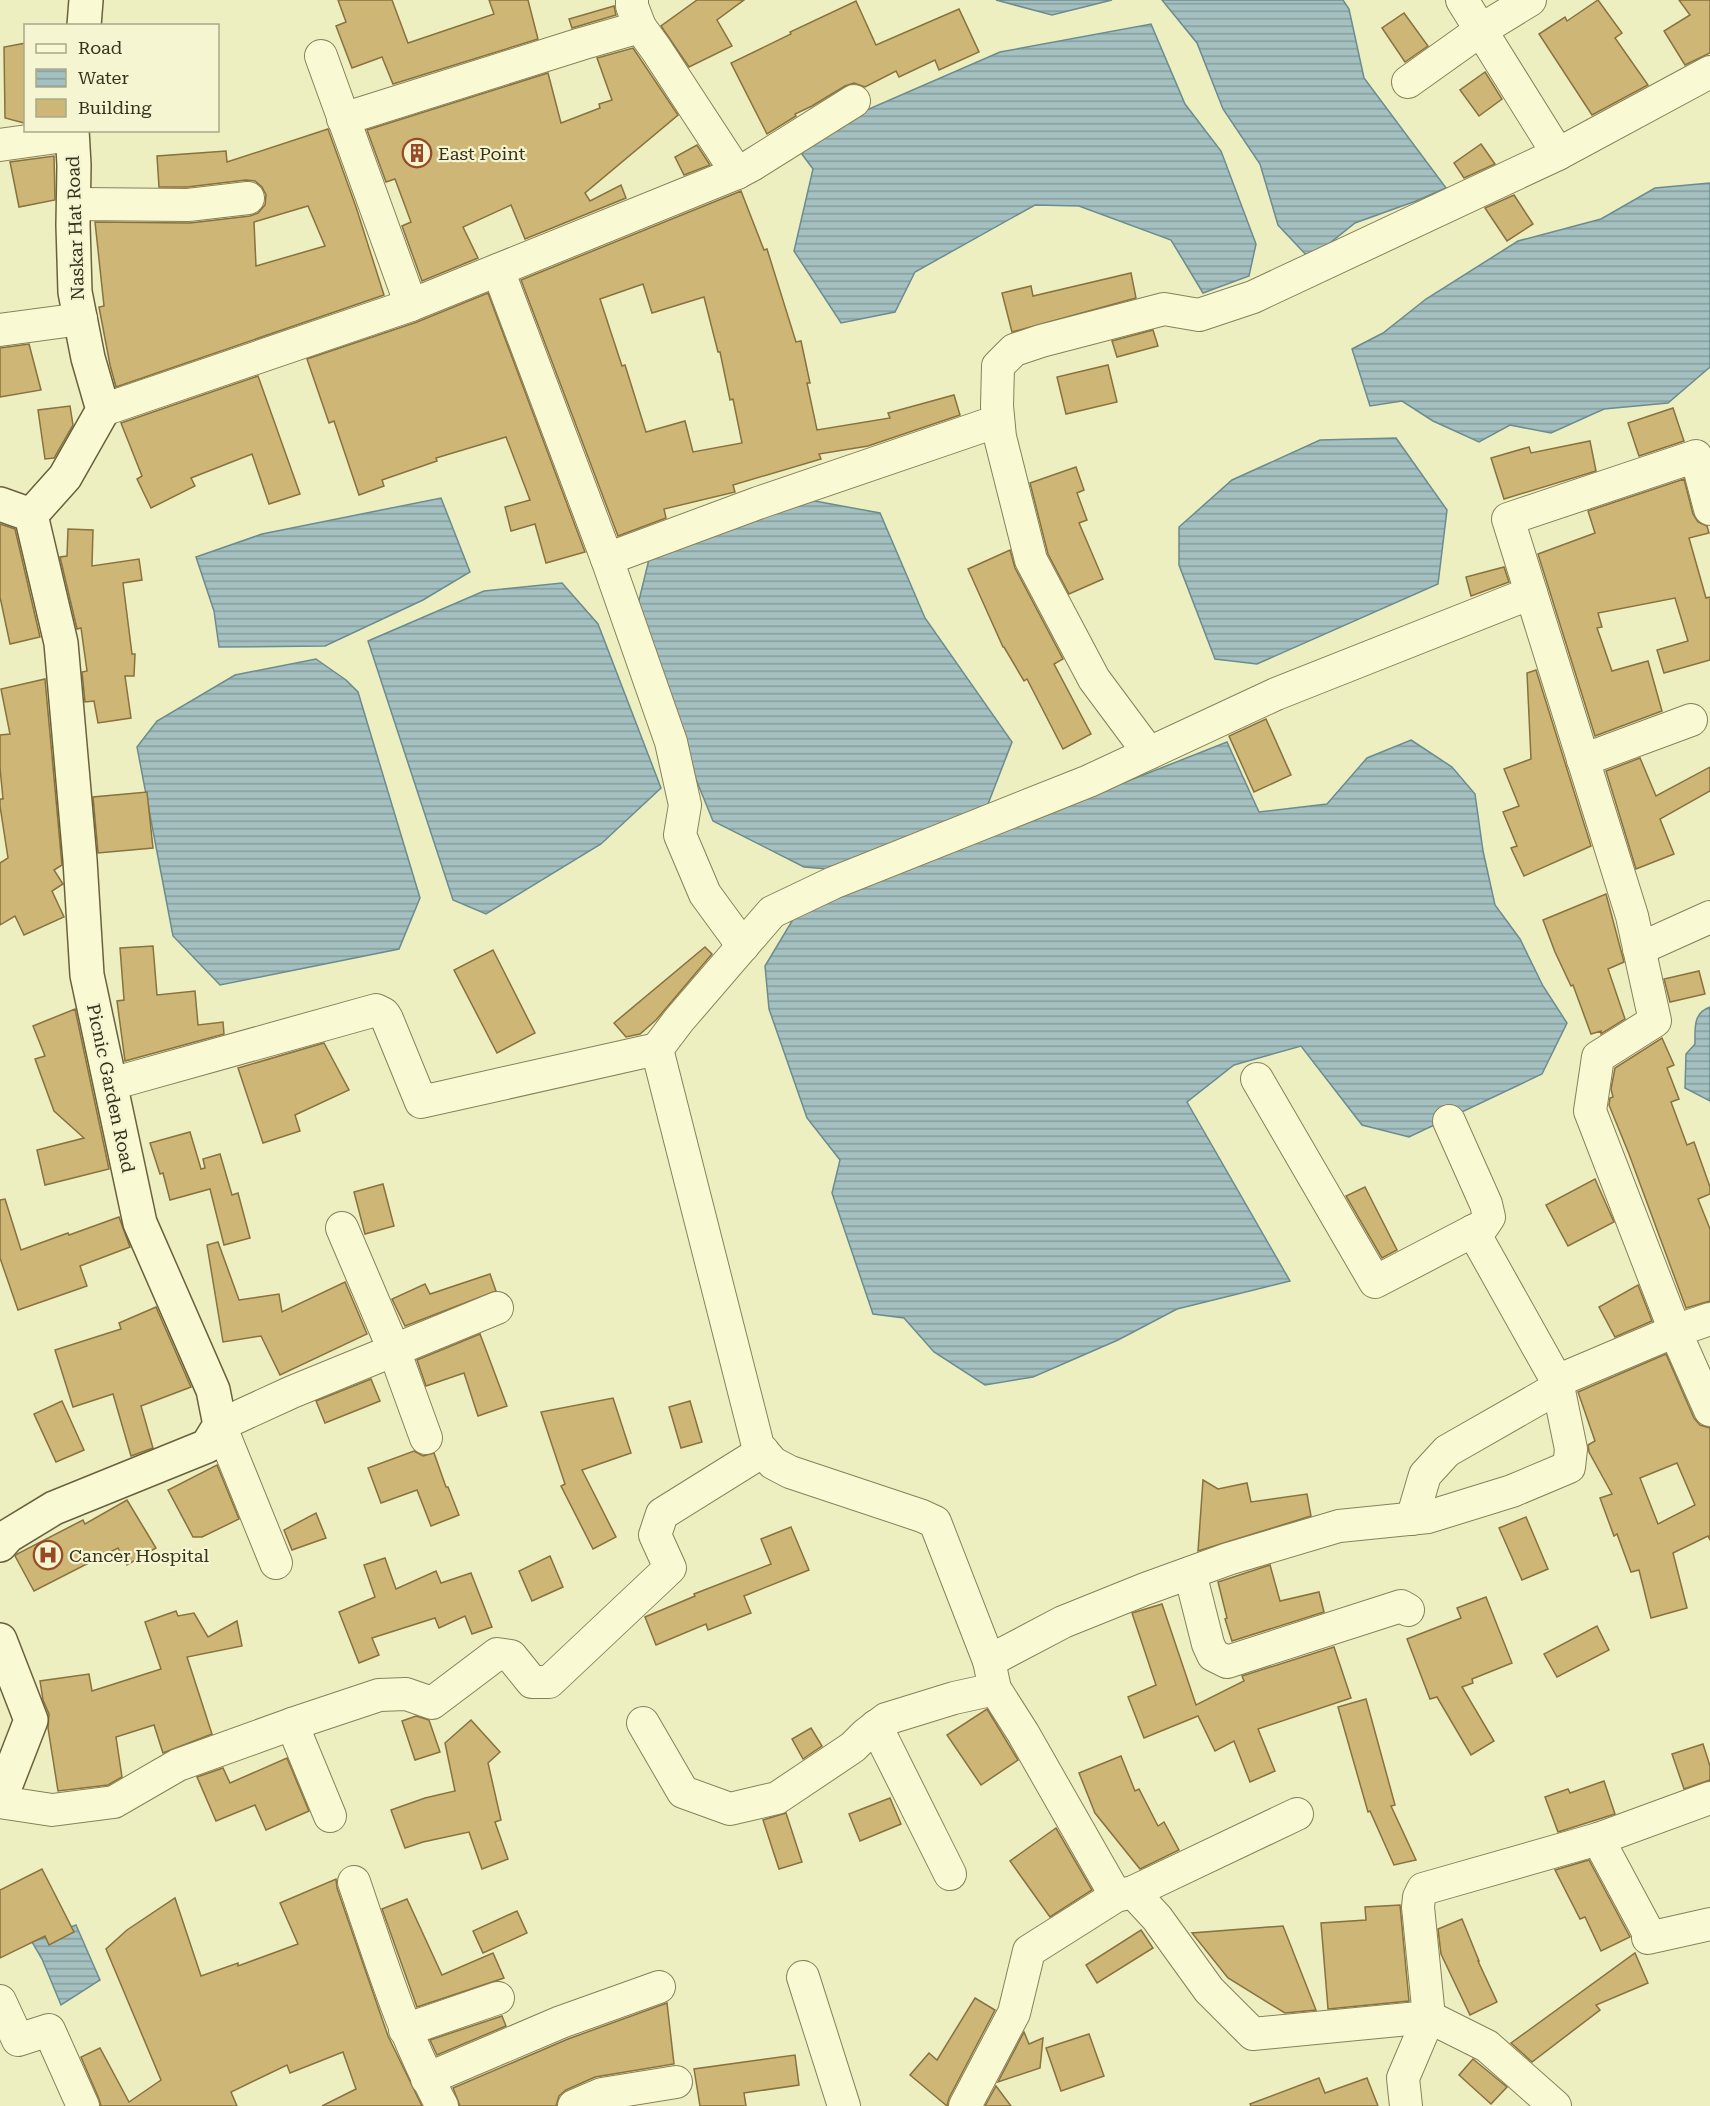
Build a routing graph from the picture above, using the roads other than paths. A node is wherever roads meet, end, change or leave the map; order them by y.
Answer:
1 (86, 0) edge
2 (1462, 0) edge
3 (1530, 0) edge
4 (636, 14) edge
5 (84, 24) edge
6 (1481, 30) junction
7 (321, 56) dead end
8 (1710, 72) edge
9 (1408, 82) dead end
10 (854, 101) dead end
11 (343, 119) junction
12 (71, 133) edge
13 (0, 145) edge
14 (1558, 154) junction
15 (737, 173) junction
16 (248, 198) dead end
17 (73, 211) junction
18 (498, 270) junction
19 (411, 305) junction
20 (81, 319) junction
21 (0, 330) edge
22 (103, 410) junction
23 (998, 421) junction
24 (0, 504) edge
25 (1710, 509) edge
26 (31, 515) junction
27 (607, 559) junction
28 (1531, 593) junction
29 (1691, 720) dead end
30 (1149, 753) junction
31 (1583, 760) junction
32 (1710, 917) edge
33 (743, 946) junction
34 (1639, 949) junction
35 (657, 1049) junction
36 (1257, 1079) dead end
37 (111, 1084) junction
38 (1449, 1121) dead end
39 (342, 1228) dead end
40 (1473, 1231) junction
41 (497, 1308) dead end
42 (1710, 1319) edge
43 (1675, 1330) junction
44 (394, 1350) junction
45 (1558, 1384) junction
46 (1710, 1410) edge
47 (220, 1425) junction
48 (426, 1438) dead end
49 (763, 1451) junction
50 (1412, 1519) junction
51 (0, 1545) edge
52 (276, 1563) dead end
53 (1190, 1573) junction
54 (1408, 1610) dead end
55 (0, 1640) edge
56 (992, 1675) junction
57 (643, 1723) dead end
58 (292, 1724) junction
59 (876, 1726) junction
60 (1710, 1798) edge
61 (0, 1801) edge
62 (1297, 1814) dead end
63 (330, 1816) dead end
64 (1598, 1839) junction
65 (950, 1874) dead end
66 (354, 1882) dead end
67 (1124, 1894) junction
68 (1710, 1924) edge
69 (803, 1977) dead end
70 (659, 1987) dead end
71 (498, 1998) dead end
72 (0, 2001) edge
73 (1429, 2017) junction
74 (405, 2030) junction
75 (427, 2079) junction
76 (676, 2082) dead end
77 (83, 2106) edge
78 (442, 2106) edge
79 (574, 2106) edge
80 (844, 2106) edge
81 (965, 2106) edge
82 (1406, 2106) edge
83 (1555, 2106) edge

1 - 5 main road
2 - 6 street
3 - 6 street
4 - 11 street
4 - 15 street
6 - 9 street
6 - 14 street
7 - 11 street
8 - 14 street
10 - 15 street
11 - 19 street
12 - 13 street
12 - 17 main road, Naskar Hat Road
14 - 23 street
15 - 18 street
16 - 17 street
17 - 20 main road, Naskar Hat Road
18 - 19 street
18 - 27 street
19 - 22 street
20 - 21 street
20 - 22 main road, Naskar Hat Road
22 - 26 main road
23 - 27 street
23 - 30 street
24 - 26 main road
25 - 28 street
26 - 37 main road, Picnic Garden Road
27 - 33 street
28 - 30 street
28 - 31 street
29 - 31 street
30 - 33 street
31 - 34 street
32 - 34 street
33 - 35 street
34 - 43 street
35 - 37 street
35 - 49 street
36 - 40 street
37 - 47 main road, Picnic Garden Road
38 - 40 street
39 - 44 street
40 - 45 street
41 - 44 street
42 - 43 street
43 - 45 street
43 - 46 street
44 - 47 street
44 - 48 street
45 - 50 street
45 - 50 street
47 - 51 main road
47 - 52 street
49 - 56 street
49 - 58 street
50 - 53 street
53 - 54 street
53 - 56 street
55 - 61 main road
56 - 59 street
56 - 67 street
57 - 59 street
58 - 61 street
58 - 63 street
59 - 65 street
60 - 64 street
62 - 67 street
64 - 68 street
64 - 73 street
66 - 74 street
67 - 73 street
67 - 81 street
69 - 80 street
70 - 75 street
71 - 74 street
72 - 77 street
73 - 82 street
73 - 83 street
74 - 75 street
75 - 78 street
76 - 79 street

